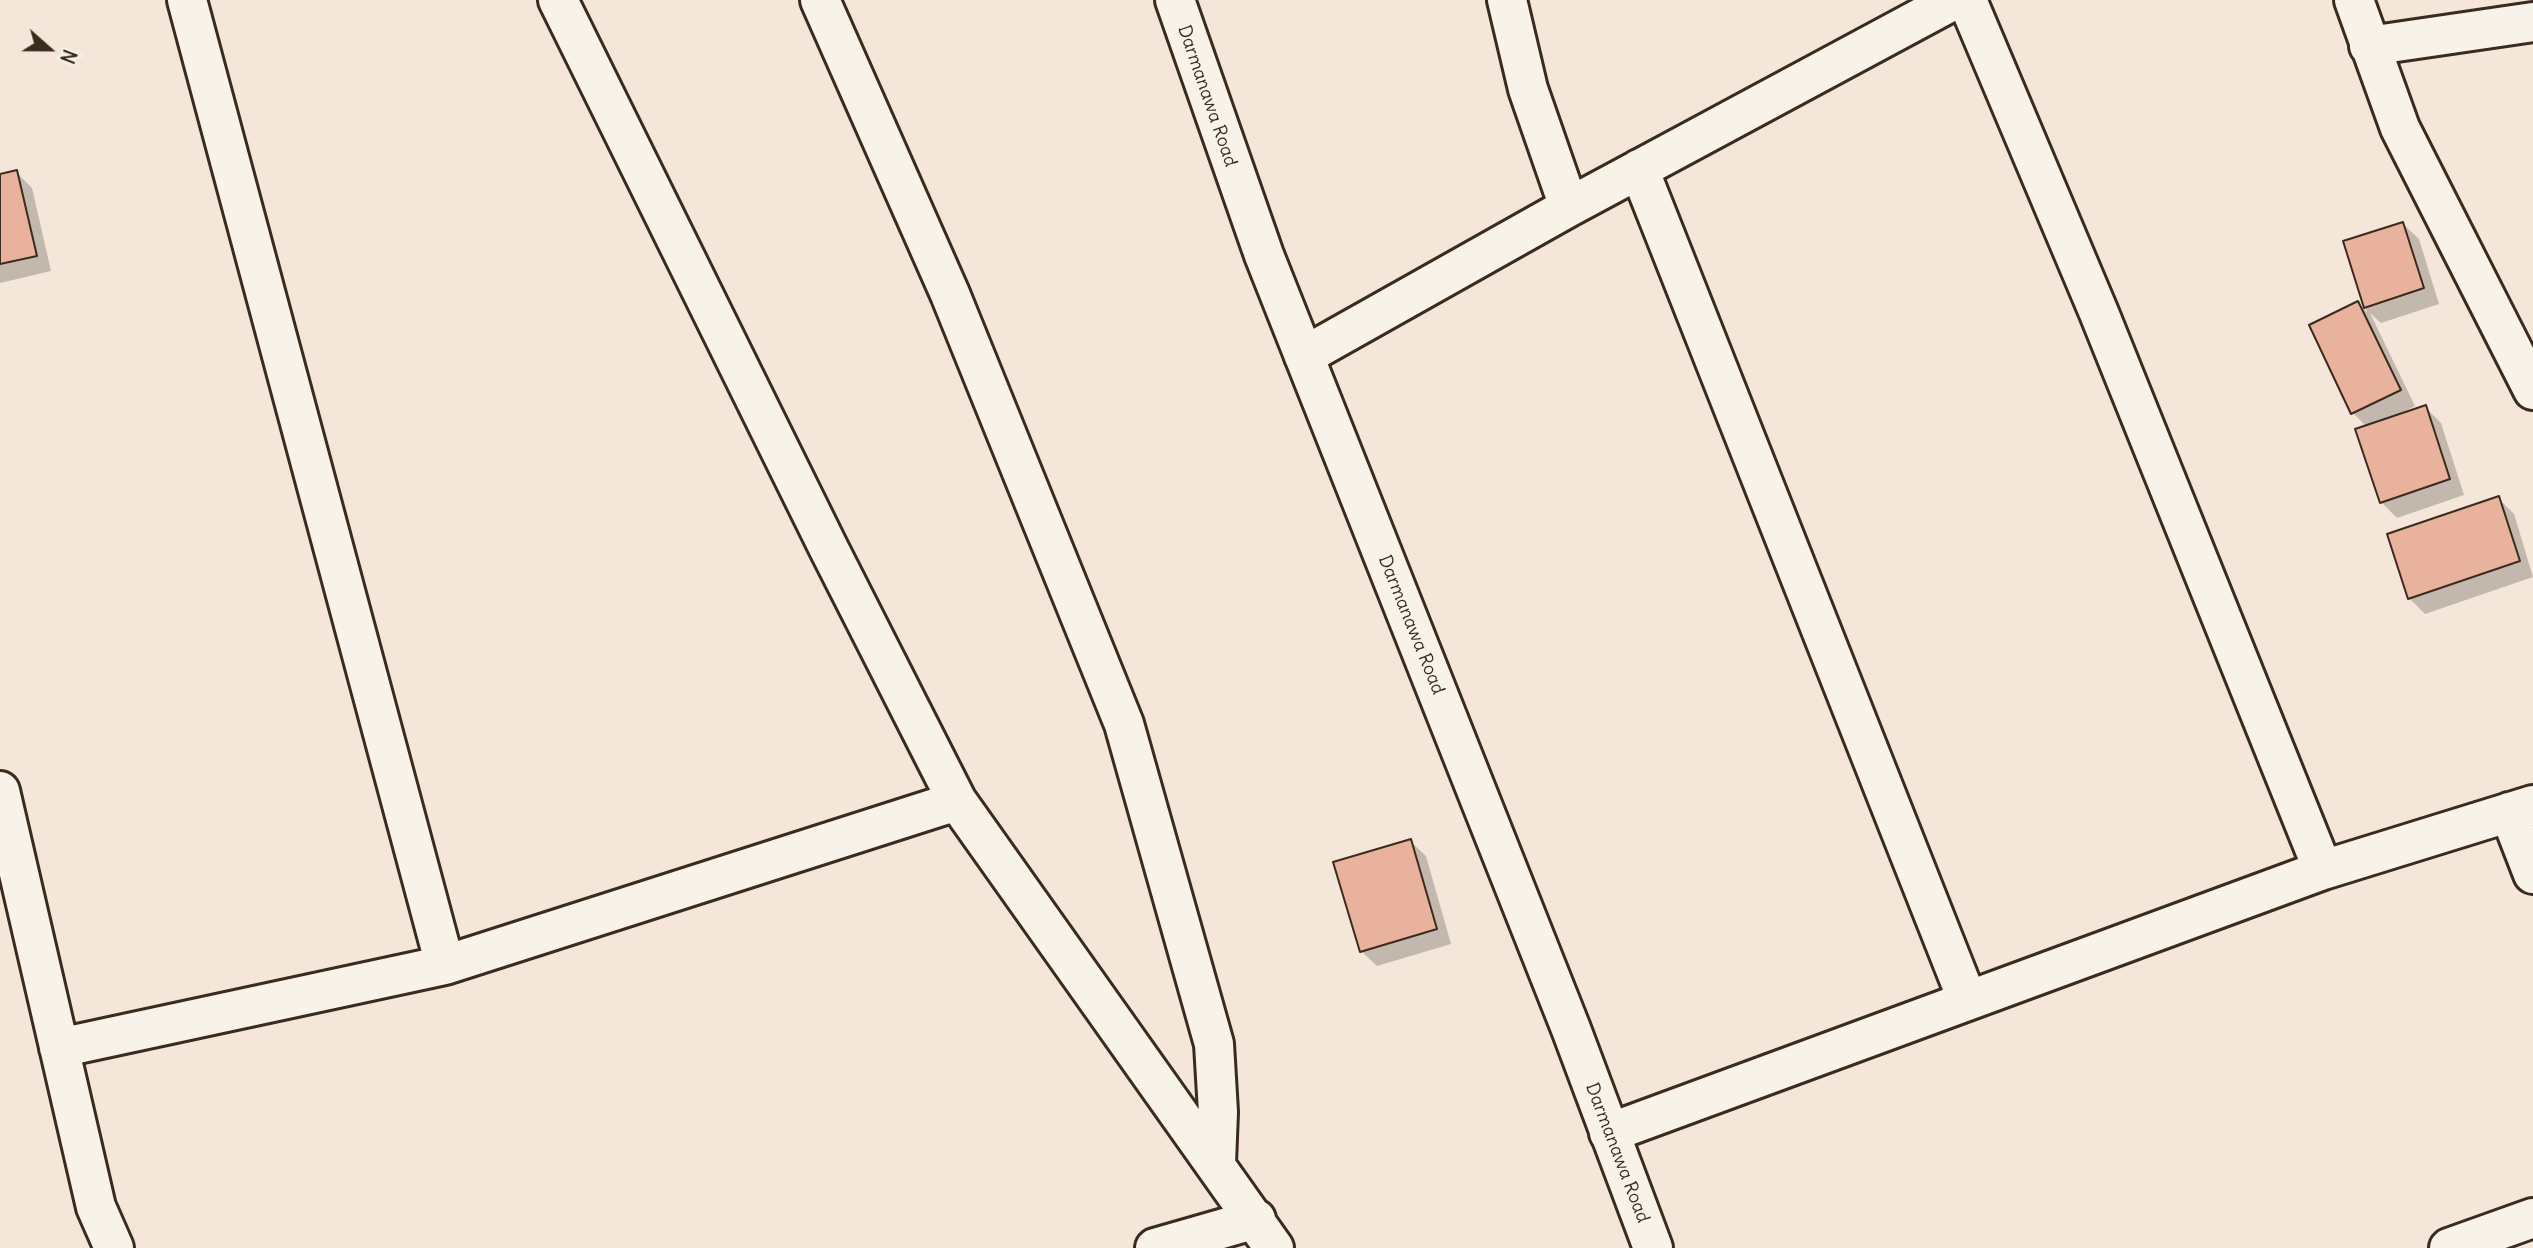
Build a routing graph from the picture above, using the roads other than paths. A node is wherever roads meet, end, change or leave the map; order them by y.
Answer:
1 (187, 0) edge
2 (558, 0) edge
3 (820, 0) edge
4 (1175, 0) edge
5 (1507, 0) edge
6 (1954, 0) edge
7 (1967, 0) edge
8 (2354, 0) edge
9 (1897, 14) edge
10 (2528, 15) edge
11 (2369, 46) junction
12 (1640, 169) junction
13 (1569, 206) junction
14 (1304, 356) junction
15 (2533, 390) edge
16 (0, 791) edge
17 (957, 801) junction
18 (2521, 808) edge
19 (2323, 870) junction
20 (2533, 873) edge
21 (445, 965) junction
22 (1967, 999) junction
23 (59, 1048) junction
24 (1608, 1132) junction
25 (1216, 1163) junction
26 (2533, 1218) edge
27 (1265, 1233) edge
28 (114, 1248) edge
29 (1155, 1248) edge
30 (1653, 1248) edge
31 (2449, 1248) edge

1 - 21 street
2 - 17 street
3 - 25 street
4 - 14 street, Darmanawa Road
5 - 13 street
6 - 9 street
7 - 19 street
8 - 11 street
9 - 12 street
10 - 11 street
11 - 15 street
12 - 13 street
12 - 22 street
13 - 14 street
14 - 24 street, Darmanawa Road
16 - 23 street
17 - 21 street
17 - 25 street
18 - 19 street
18 - 20 street
19 - 22 street
21 - 23 street
22 - 24 street
23 - 28 street
24 - 30 street, Darmanawa Road
25 - 27 street
26 - 31 street
27 - 29 street

